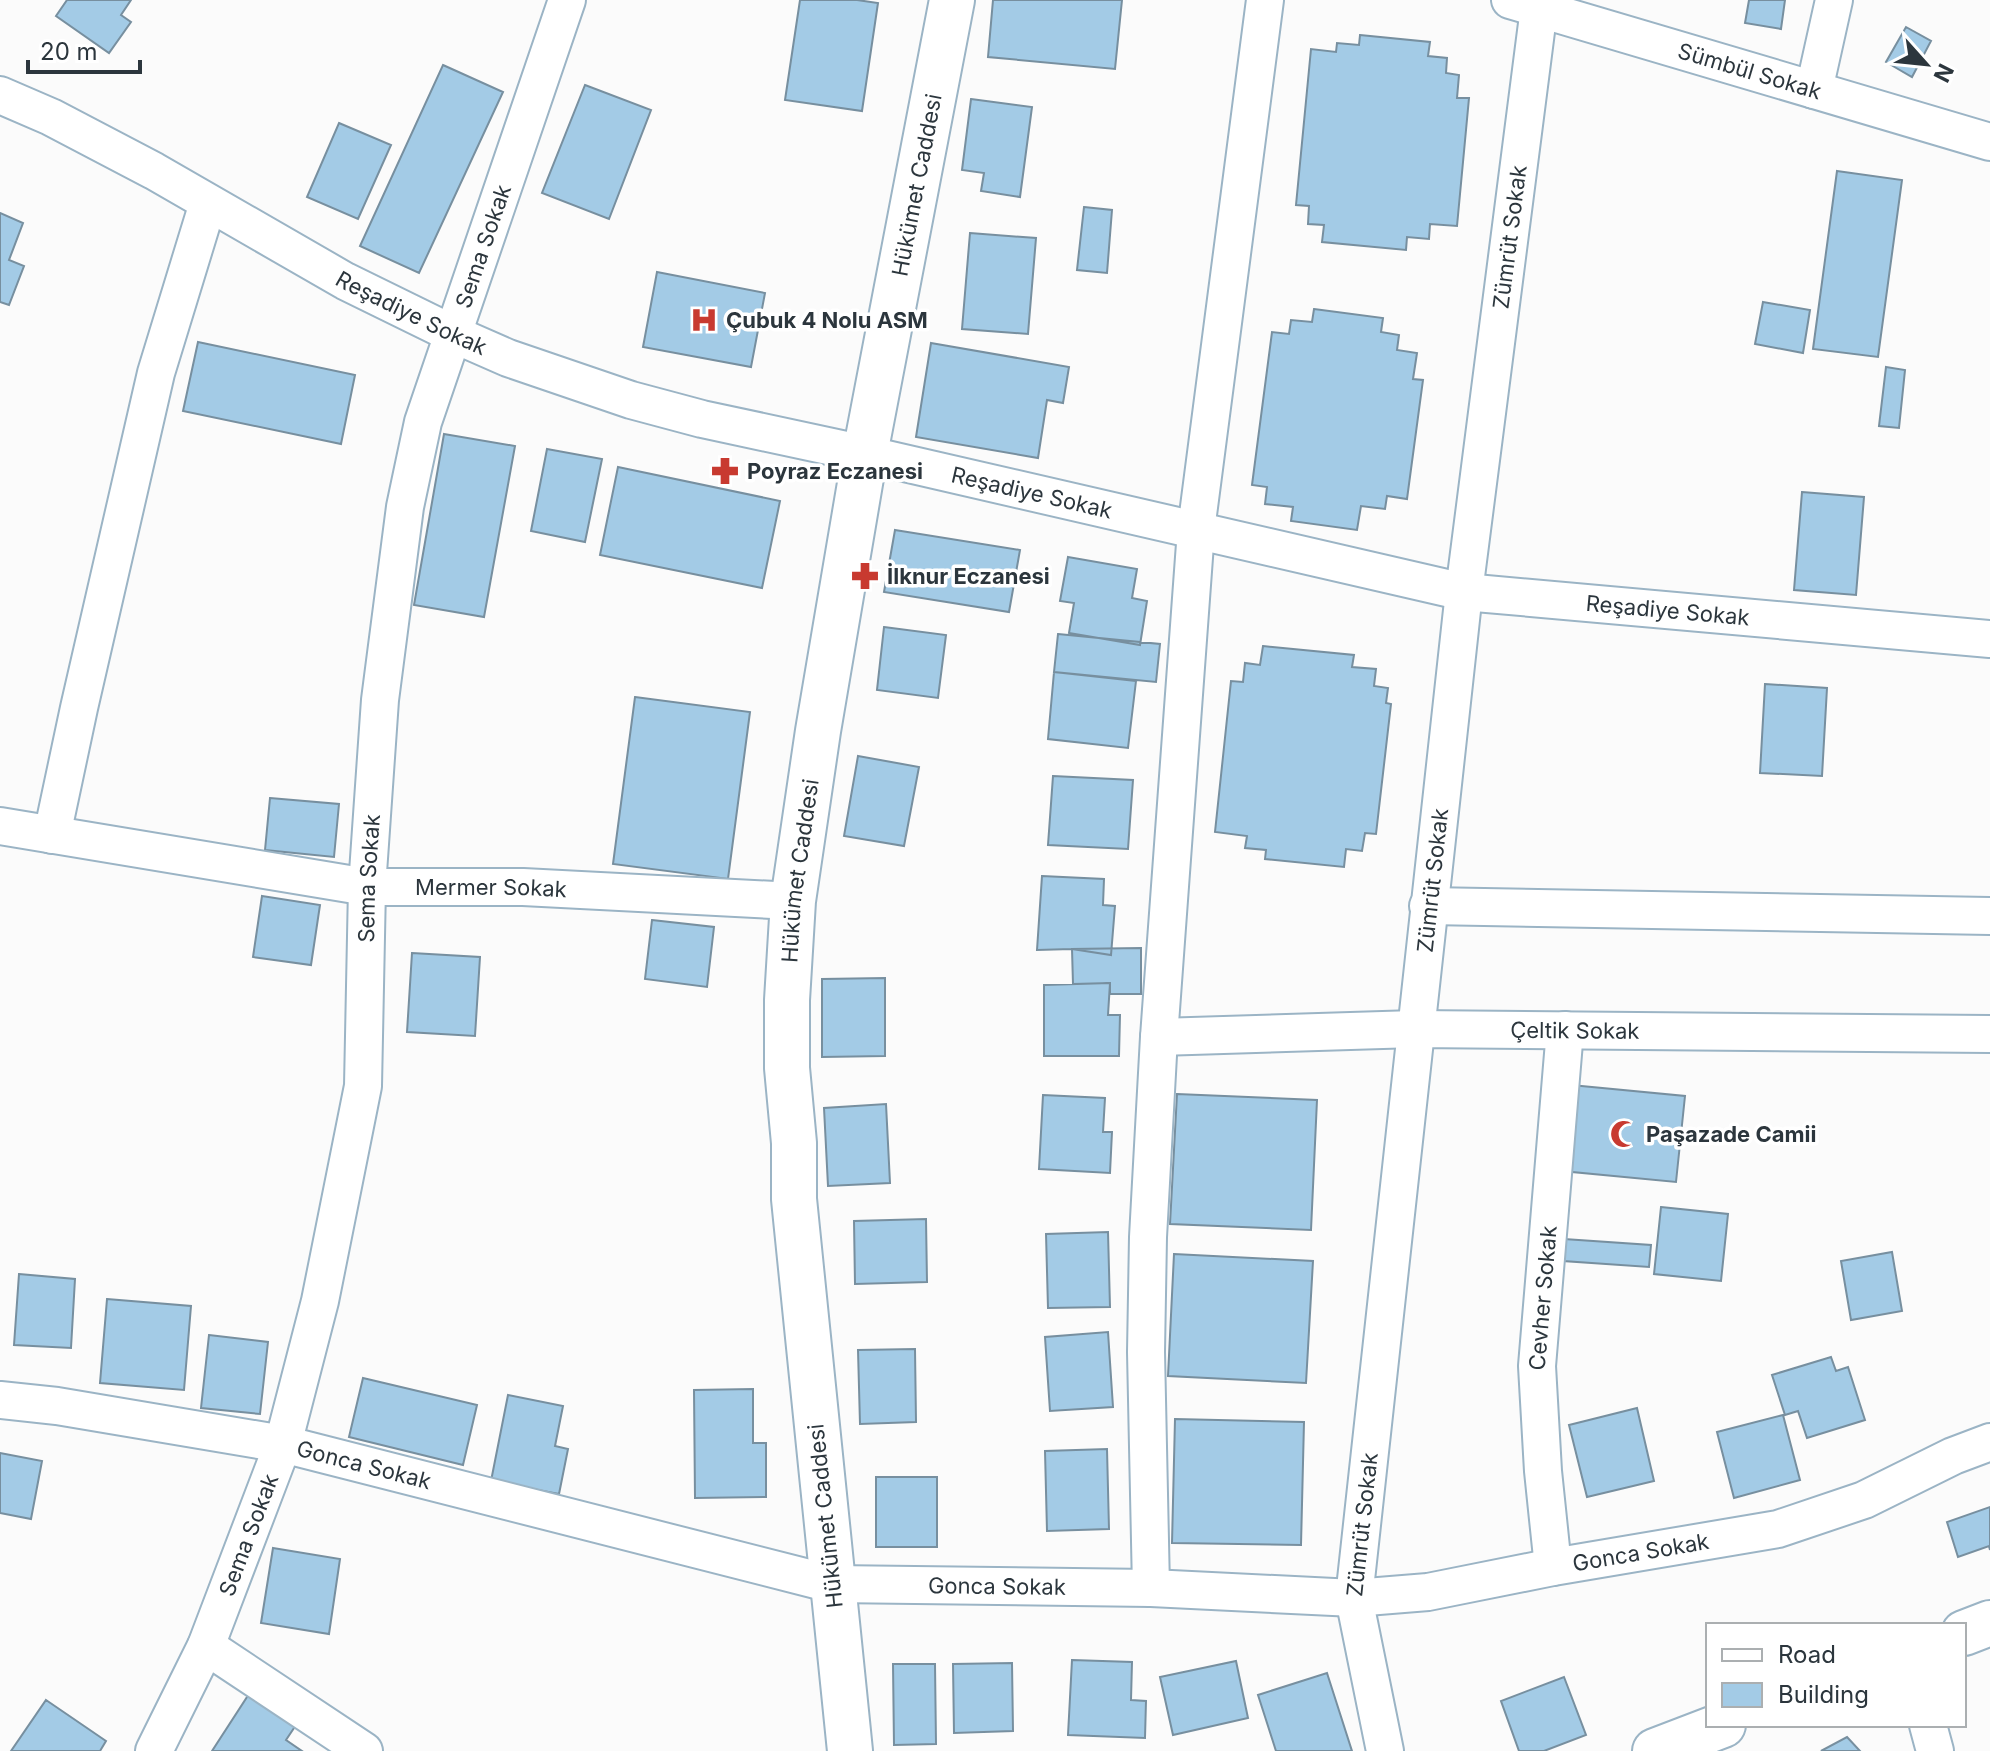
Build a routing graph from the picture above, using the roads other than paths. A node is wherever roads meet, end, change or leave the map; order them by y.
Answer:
1 (567, 0) edge
2 (952, 0) edge
3 (1265, 0) edge
4 (1834, 0) edge
5 (1525, 4) edge
6 (1588, 10) edge
7 (1814, 90) junction
8 (0, 95) edge
9 (1990, 142) edge
10 (208, 203) junction
11 (451, 333) junction
12 (865, 454) junction
13 (1196, 530) junction
14 (1464, 592) junction
15 (1990, 639) edge
16 (0, 826) edge
17 (52, 835) junction
18 (367, 887) junction
19 (793, 901) junction
20 (1428, 906) junction
21 (1990, 916) edge
22 (1415, 1029) junction
23 (1565, 1030) junction
24 (1990, 1034) edge
25 (1159, 1037) junction
26 (0, 1400) edge
27 (1990, 1442) edge
28 (283, 1444) junction
29 (1553, 1567) junction
30 (832, 1584) junction
31 (1151, 1588) junction
32 (1354, 1598) junction
33 (1990, 1623) edge
34 (1966, 1632) edge
35 (206, 1646) junction
36 (1718, 1727) edge
37 (1929, 1727) edge
38 (154, 1751) edge
39 (364, 1751) edge
40 (850, 1751) edge
41 (1385, 1751) edge
42 (1655, 1751) edge
43 (1935, 1751) edge

1 - 11 street, Sema Sokak
2 - 12 street, Hükümet Caddesi
3 - 13 street
4 - 7 street
5 - 6 street, Sümbül Sokak
5 - 14 street, Zümrüt Sokak
6 - 7 street, Sümbül Sokak
7 - 9 street, Sümbül Sokak
8 - 10 street, Reşadiye Sokak
10 - 11 street, Reşadiye Sokak
10 - 17 street
11 - 12 street, Reşadiye Sokak
11 - 18 street, Sema Sokak
12 - 13 street, Reşadiye Sokak
12 - 19 street, Hükümet Caddesi
13 - 14 street, Reşadiye Sokak
13 - 25 street
14 - 15 street, Reşadiye Sokak
14 - 20 street, Zümrüt Sokak
16 - 17 street, Mermer Sokak
17 - 18 street, Mermer Sokak
18 - 19 street, Mermer Sokak
18 - 28 street, Sema Sokak
19 - 30 street, Hükümet Caddesi
20 - 21 street
20 - 22 street, Zümrüt Sokak
22 - 23 street, Çeltik Sokak
22 - 25 street, Çeltik Sokak
22 - 32 street, Zümrüt Sokak
23 - 24 street, Çeltik Sokak
23 - 29 street, Cevher Sokak
25 - 31 street
26 - 28 street, Gonca Sokak
27 - 29 street, Gonca Sokak
28 - 30 street, Gonca Sokak
28 - 35 street, Sema Sokak
29 - 32 street, Gonca Sokak
30 - 31 street, Gonca Sokak
30 - 40 street, Hükümet Caddesi
31 - 32 street, Gonca Sokak
32 - 41 street, Zümrüt Sokak
33 - 34 street
35 - 38 street, Sema Sokak
35 - 39 street
36 - 42 street
37 - 43 street

